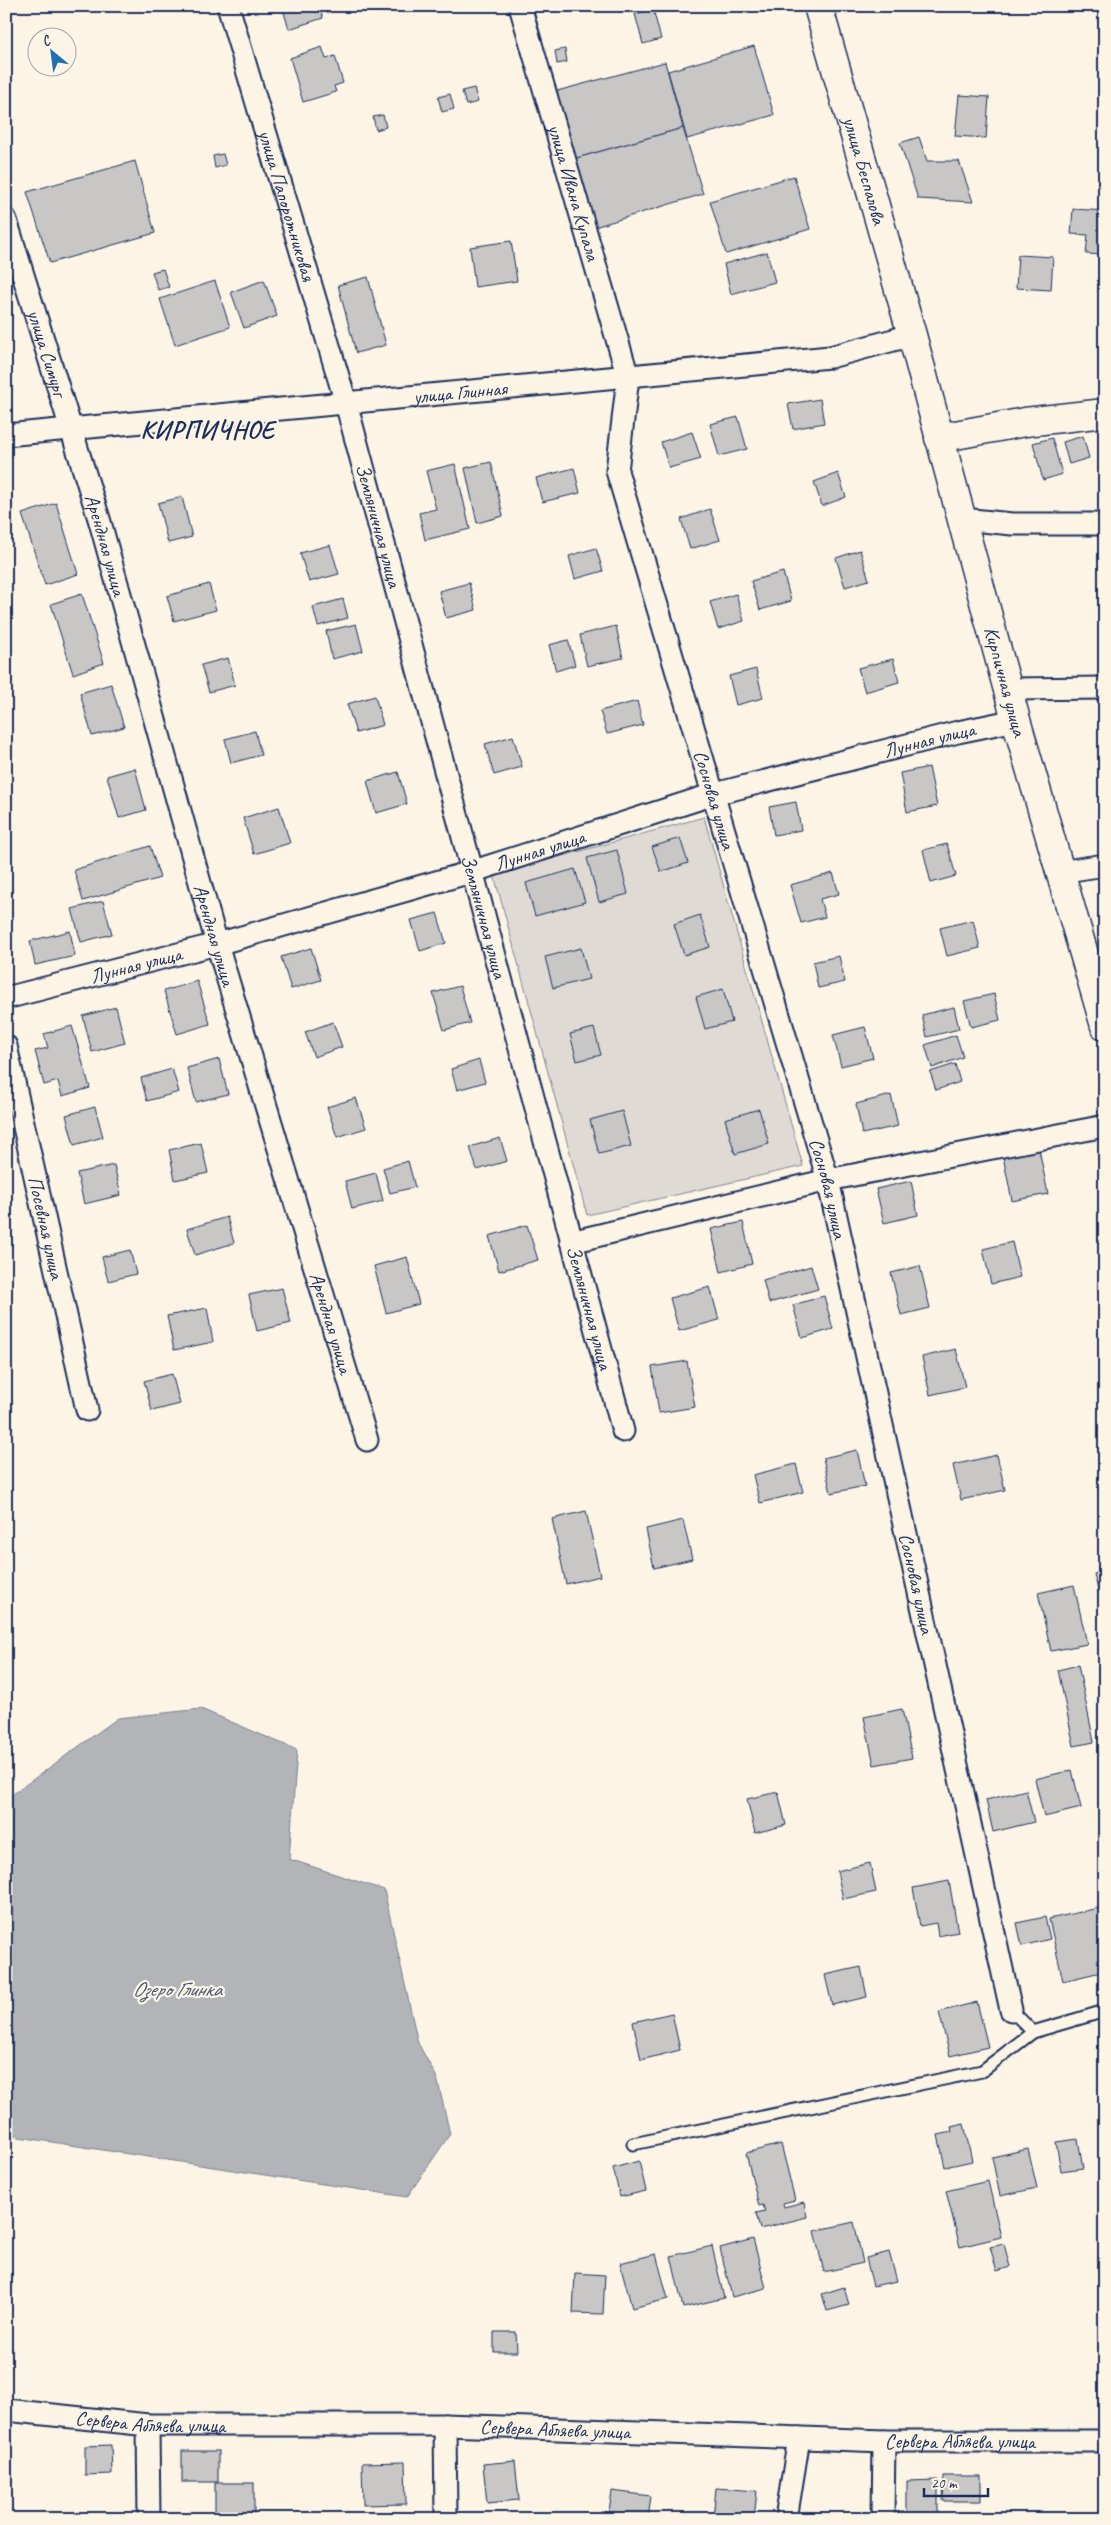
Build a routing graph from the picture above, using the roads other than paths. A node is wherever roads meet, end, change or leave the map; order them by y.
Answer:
1 (228, 6) edge
2 (520, 6) edge
3 (818, 6) edge
4 (6, 220) edge
5 (912, 335) junction
6 (628, 377) junction
7 (346, 403) junction
8 (1105, 413) edge
9 (70, 428) junction
10 (6, 435) edge
11 (939, 438) junction
12 (962, 518) junction
13 (1105, 524) edge
14 (1105, 688) edge
15 (1008, 689) junction
16 (1016, 720) junction
17 (711, 796) junction
18 (1105, 866) edge
19 (471, 872) junction
20 (1059, 872) junction
21 (217, 944) junction
22 (6, 998) edge
23 (1104, 1023) edge
24 (6, 1046) edge
25 (1105, 1126) edge
26 (828, 1180) junction
27 (571, 1242) junction
28 (87, 1410) dead end
29 (623, 1431) dead end
30 (367, 1440) dead end
31 (1011, 2010) joint
32 (1105, 2011) edge
33 (1033, 2032) junction
34 (633, 2144) dead end
35 (6, 2410) edge
36 (148, 2425) junction
37 (445, 2425) junction
38 (799, 2438) junction
39 (1105, 2441) edge
40 (884, 2442) junction
41 (149, 2519) edge
42 (446, 2519) edge
43 (786, 2519) edge
44 (883, 2519) edge

1 - 7 street, улица Папоротниковая
2 - 6 street, улица Ивана Купала
3 - 5 main road, улица Беспалова
4 - 9 street, улица Симург
5 - 6 street, улица Глинная
5 - 11 main road, Кирпичная улица
6 - 7 street, улица Глинная
6 - 17 street, Сосновая улица
7 - 9 street, улица Глинная
7 - 19 street, Земляничная улица
8 - 11 main road
9 - 10 street, улица Глинная
9 - 21 street, Арендная улица
11 - 12 main road, Кирпичная улица
12 - 13 street
12 - 15 main road, Кирпичная улица
14 - 15 street
15 - 16 main road, Кирпичная улица
16 - 17 street, Лунная улица
16 - 20 main road, Кирпичная улица
17 - 19 street, Лунная улица
17 - 26 street, Сосновая улица
18 - 20 street
19 - 21 street, Лунная улица
19 - 27 street, Земляничная улица
20 - 23 main road, Кирпичная улица
21 - 22 street, Лунная улица
21 - 30 street, Арендная улица
24 - 28 street, Посевная улица
25 - 26 street
26 - 27 street
26 - 31 street, Сосновая улица
27 - 29 street, Земляничная улица
31 - 33 lane
32 - 33 lane
33 - 34 lane
35 - 36 street, Сервера Абляева улица
36 - 37 street, Сервера Абляева улица
36 - 41 street
37 - 38 street, Сервера Абляева улица
37 - 42 street
38 - 40 street, Сервера Абляева улица
38 - 43 street
39 - 40 street, Сервера Абляева улица
40 - 44 street

